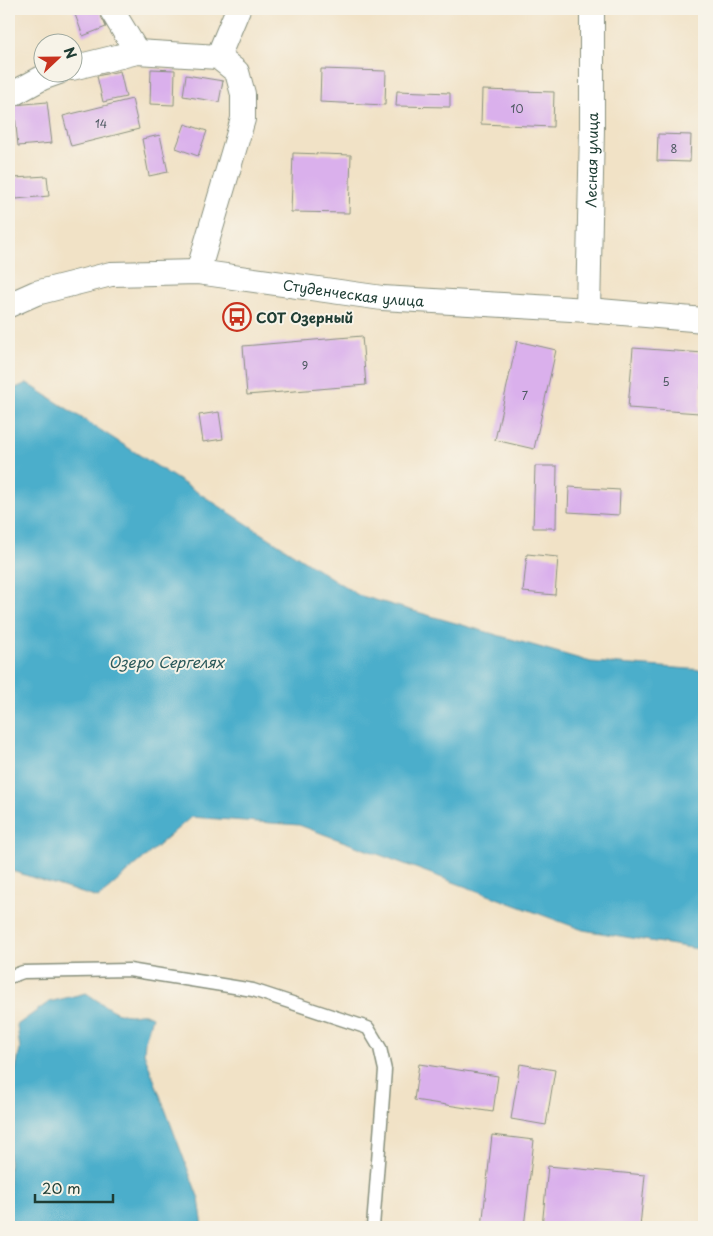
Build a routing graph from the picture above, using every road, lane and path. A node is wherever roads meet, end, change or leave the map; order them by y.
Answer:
1 (111, 9) edge
2 (238, 9) edge
3 (592, 9) edge
4 (137, 52) junction
5 (218, 57) junction
6 (82, 66) edge
7 (35, 82) edge
8 (9, 96) edge
9 (198, 272) junction
10 (9, 305) edge
11 (588, 310) junction
12 (704, 320) edge
13 (9, 977) edge
14 (374, 1227) edge

1 - 4 street
2 - 5 street
3 - 11 street, Лесная улица
4 - 5 street
4 - 6 street
5 - 9 street
7 - 8 street
9 - 10 street, Студенческая улица
9 - 11 street, Студенческая улица
11 - 12 street, Студенческая улица
13 - 14 lane

